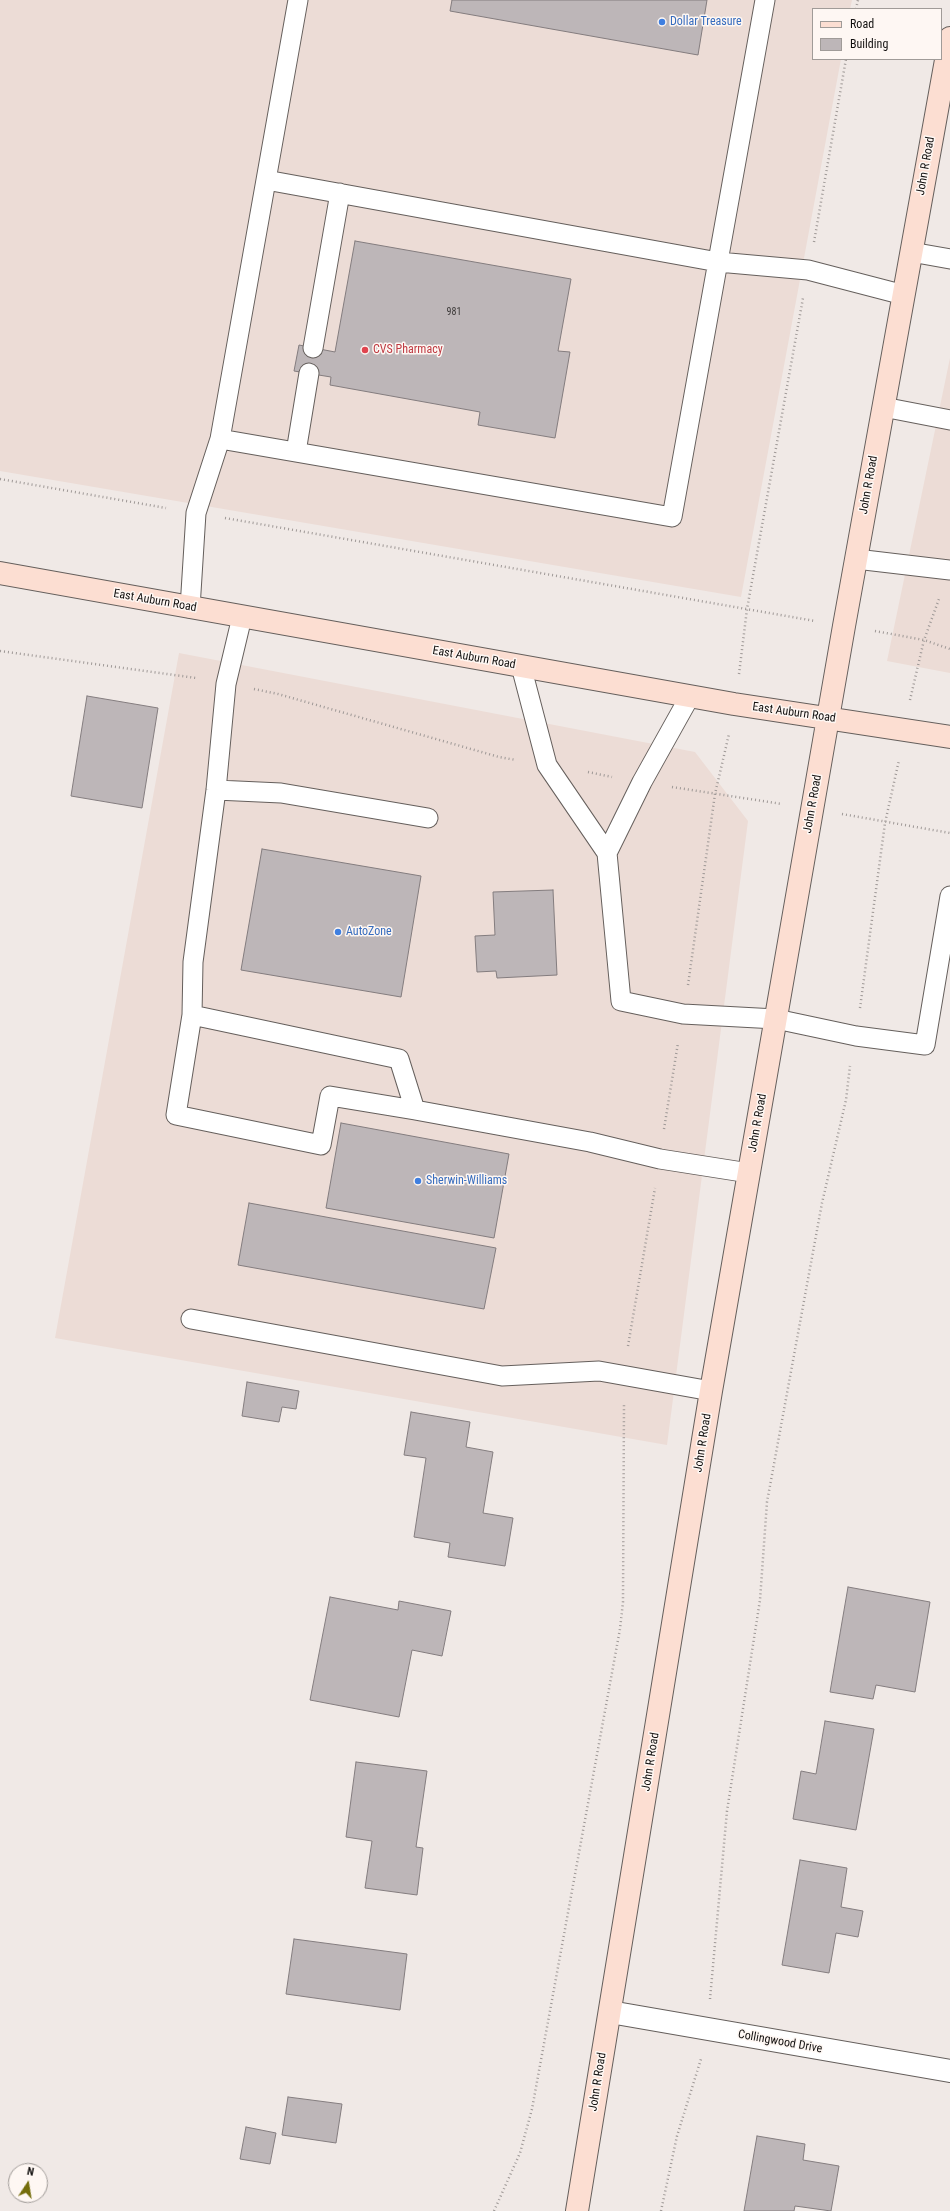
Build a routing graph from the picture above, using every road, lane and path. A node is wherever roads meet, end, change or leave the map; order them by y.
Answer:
1 (298, 0) edge
2 (765, 0) edge
3 (950, 38) edge
4 (846, 60) edge
5 (266, 180) junction
6 (340, 193) junction
7 (814, 242) dead end
8 (911, 252) junction
9 (950, 259) edge
10 (718, 262) junction
11 (904, 295) junction
12 (803, 299) dead end
13 (313, 348) dead end
14 (309, 374) dead end
15 (883, 408) junction
16 (950, 420) edge
17 (220, 438) junction
18 (296, 452) junction
19 (0, 479) edge
20 (170, 508) dead end
21 (220, 517) dead end
22 (856, 558) junction
23 (950, 570) edge
24 (0, 572) edge
25 (942, 592) dead end
26 (190, 608) junction
27 (747, 610) junction
28 (782, 616) dead end
29 (242, 617) junction
30 (889, 634) dead end
31 (924, 640) junction
32 (745, 642) dead end
33 (950, 649) edge
34 (0, 651) edge
35 (521, 666) junction
36 (916, 672) dead end
37 (198, 678) dead end
38 (254, 689) dead end
39 (690, 696) junction
40 (828, 718) junction
41 (950, 737) edge
42 (725, 758) dead end
43 (522, 761) dead end
44 (897, 773) dead end
45 (216, 790) junction
46 (715, 794) junction
47 (763, 801) dead end
48 (428, 818) dead end
49 (867, 819) dead end
50 (885, 823) junction
51 (950, 833) edge
52 (607, 853) junction
53 (950, 896) edge
54 (687, 992) dead end
55 (860, 1007) dead end
56 (192, 1015) junction
57 (776, 1019) junction
58 (678, 1050) dead end
59 (851, 1060) dead end
60 (416, 1110) junction
61 (663, 1135) dead end
62 (749, 1173) junction
63 (656, 1184) dead end
64 (192, 1319) dead end
65 (627, 1352) dead end
66 (711, 1391) junction
67 (624, 1401) dead end
68 (709, 2001) dead end
69 (610, 2012) junction
70 (702, 2058) dead end
71 (950, 2071) edge
72 (494, 2211) edge
73 (577, 2211) edge
74 (661, 2211) edge

1 - 5 lane
2 - 10 lane
3 - 8 main road, John R Road
4 - 7 path
5 - 6 lane
5 - 17 lane
6 - 10 lane
6 - 13 lane
8 - 9 lane
8 - 11 main road, John R Road
10 - 11 lane
10 - 18 lane
11 - 15 main road, John R Road
12 - 27 path
14 - 18 lane
15 - 16 lane
15 - 22 main road, John R Road
17 - 18 lane
17 - 26 lane
19 - 20 path
21 - 27 path
22 - 23 lane
22 - 40 main road, John R Road
24 - 26 main road, East Auburn Road
25 - 31 path
26 - 29 main road, East Auburn Road
27 - 28 path
27 - 32 path
29 - 35 main road, East Auburn Road
29 - 45 lane
30 - 31 path
31 - 33 path
31 - 36 path
34 - 37 path
35 - 39 main road, East Auburn Road
35 - 52 lane
38 - 43 path
39 - 40 main road, East Auburn Road
39 - 52 lane
40 - 41 main road, East Auburn Road
40 - 57 main road, John R Road
42 - 46 path
44 - 50 path
45 - 48 lane
45 - 56 lane
46 - 47 path
46 - 54 path
49 - 50 path
50 - 51 path
50 - 55 path
52 - 57 lane
53 - 57 lane
56 - 60 lane
56 - 60 lane
57 - 62 main road, John R Road
58 - 61 path
59 - 68 path
60 - 62 lane
62 - 66 main road, John R Road
63 - 65 path
64 - 66 lane
66 - 69 main road, John R Road
67 - 72 path
69 - 71 street, Collingwood Drive
69 - 73 main road, John R Road
70 - 74 path

